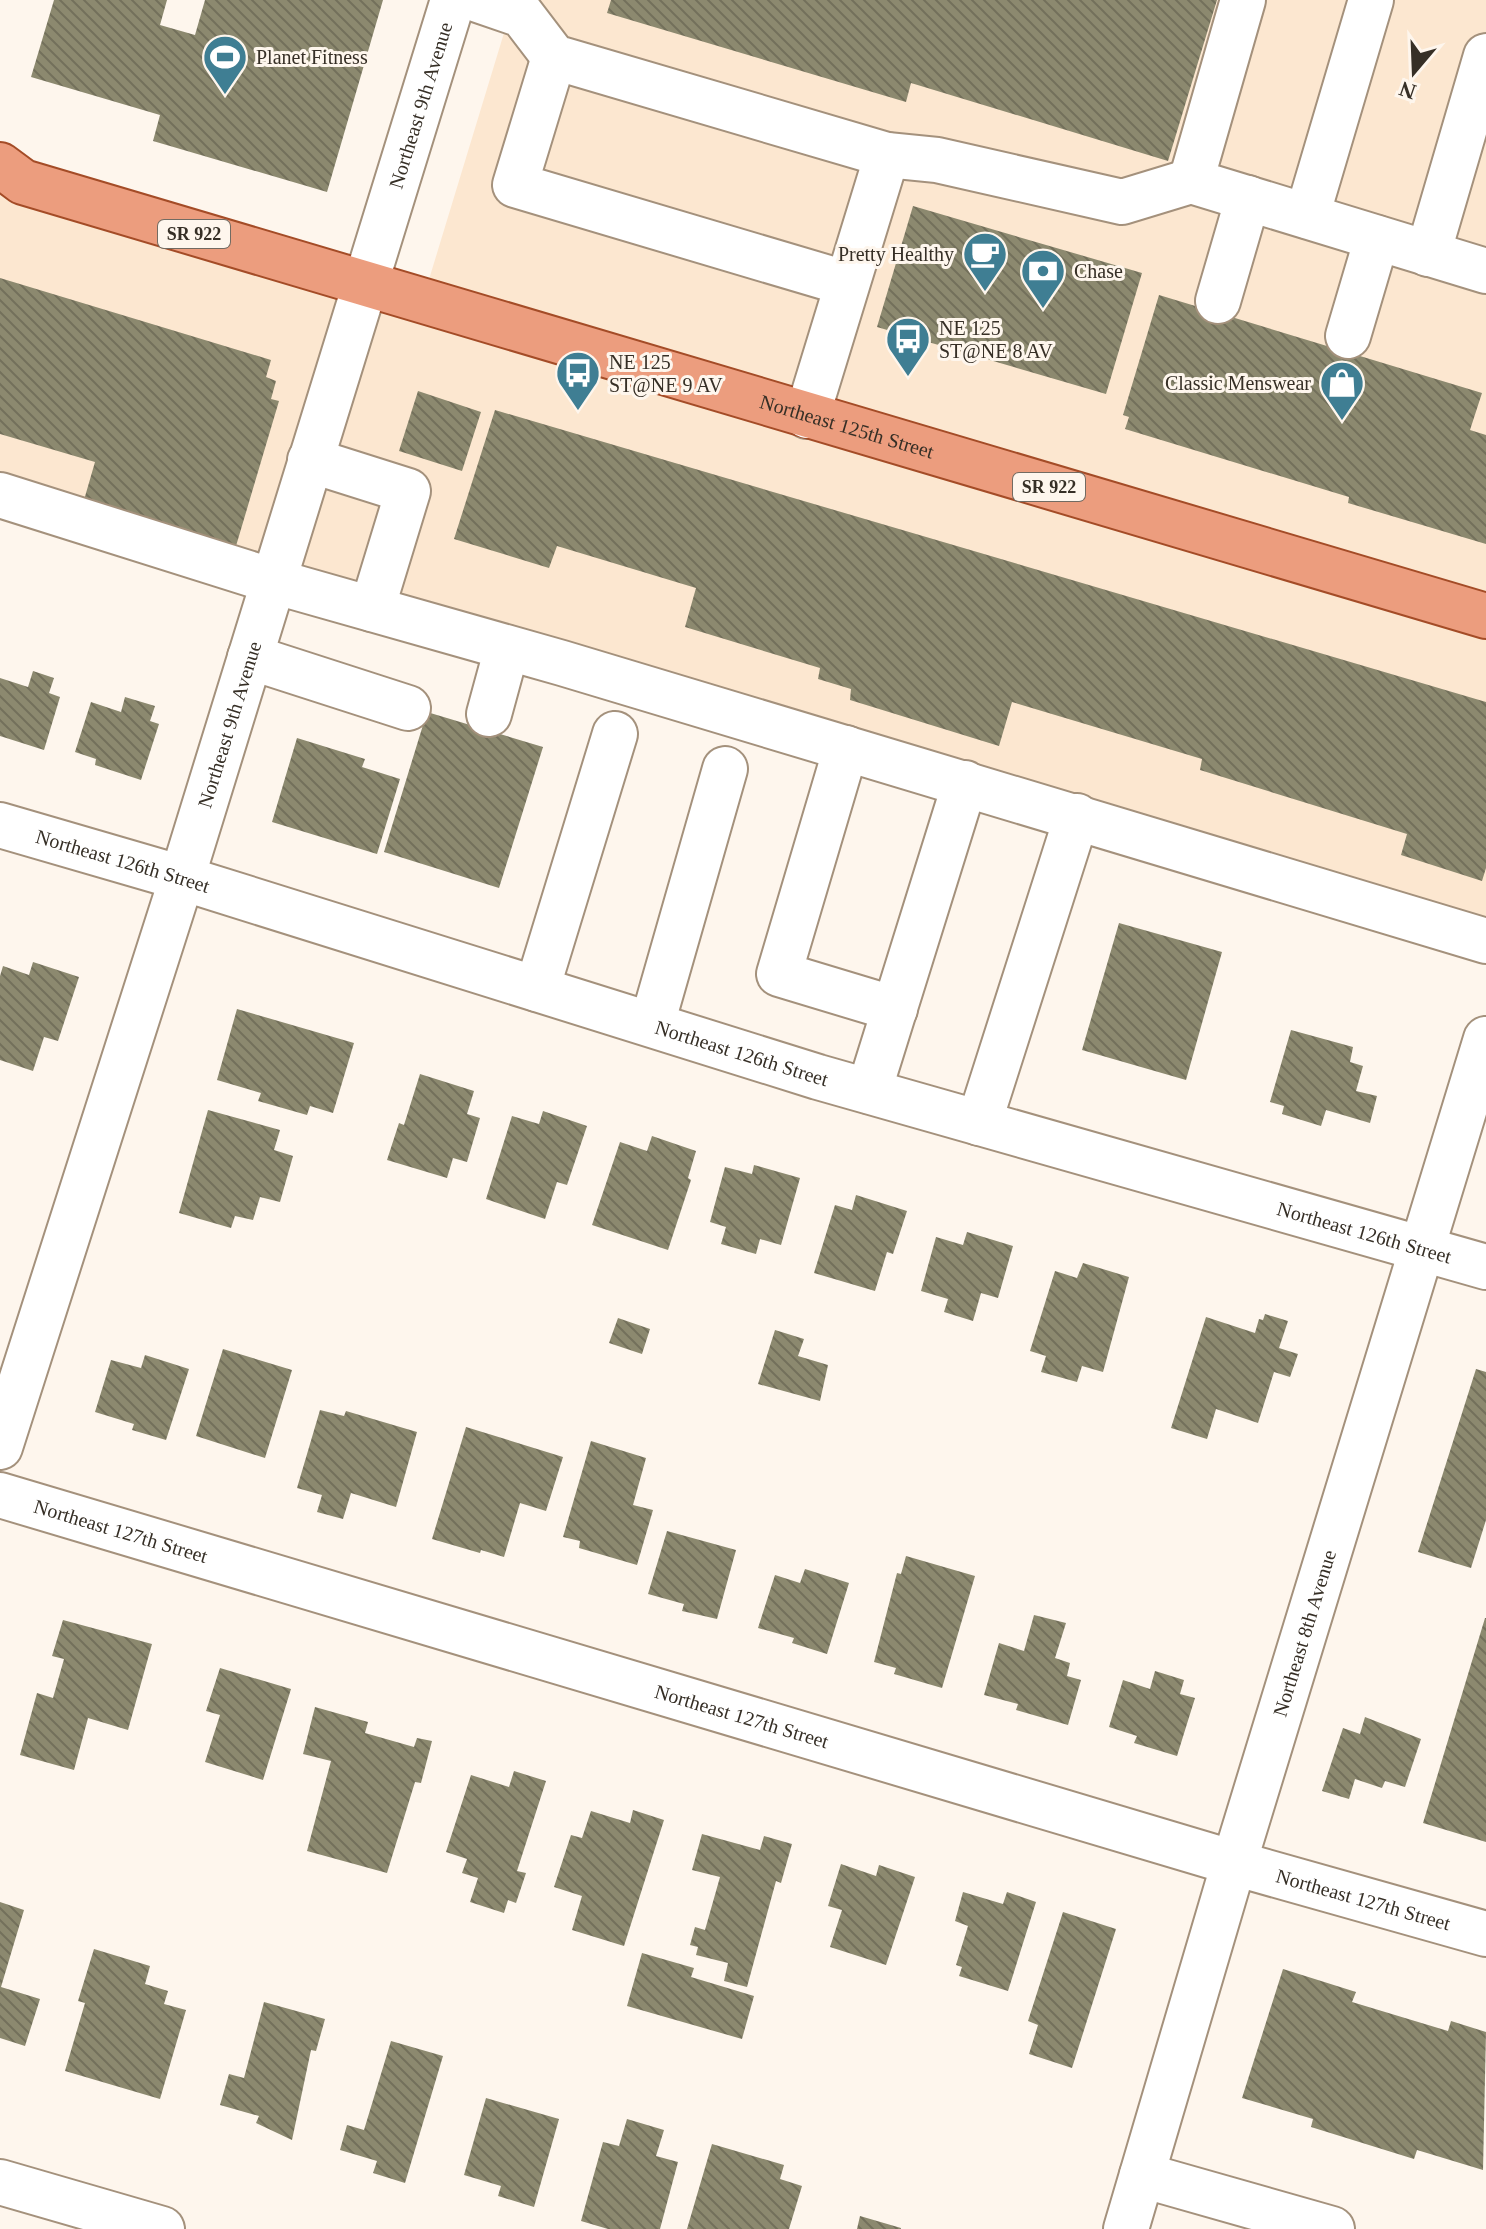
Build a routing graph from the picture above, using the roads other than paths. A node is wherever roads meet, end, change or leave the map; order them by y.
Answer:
1 (453, 0) edge
2 (478, 0) edge
3 (1243, 0) edge
4 (1371, 0) edge
5 (1486, 56) edge
6 (554, 57) junction
7 (887, 155) junction
8 (8, 177) edge
9 (1191, 181) junction
10 (1248, 198) junction
11 (1307, 216) junction
12 (1377, 238) junction
13 (1428, 254) junction
14 (1486, 271) edge
15 (845, 283) junction
16 (364, 286) junction
17 (1218, 301) dead end
18 (1348, 336) dead end
19 (807, 416) junction
20 (310, 460) junction
21 (0, 495) edge
22 (273, 581) junction
23 (372, 609) junction
24 (1486, 616) edge
25 (507, 648) junction
26 (250, 657) junction
27 (408, 708) dead end
28 (489, 714) dead end
29 (615, 734) dead end
30 (846, 748) junction
31 (725, 769) dead end
32 (965, 783) junction
33 (1077, 816) junction
34 (0, 825) edge
35 (182, 878) junction
36 (1486, 941) edge
37 (537, 989) junction
38 (895, 1009) junction
39 (652, 1024) junction
40 (1486, 1039) edge
41 (869, 1091) junction
42 (979, 1123) junction
43 (1423, 1248) junction
44 (1486, 1267) edge
45 (0, 1447) edge
46 (0, 1495) edge
47 (1234, 1863) junction
48 (1486, 1934) edge
49 (1142, 2175) junction
50 (0, 2182) edge
51 (162, 2229) edge
52 (1126, 2229) edge
53 (1332, 2229) edge

1 - 16 street, Northeast 9th Avenue
2 - 6 street
3 - 9 street
4 - 11 street
5 - 13 street
6 - 7 street
6 - 15 street
7 - 9 street
7 - 15 street
8 - 16 main road, Northeast 125th Street / SR 922
9 - 10 street
10 - 11 street
10 - 17 street
11 - 12 street
12 - 13 street
12 - 18 street
13 - 14 street
15 - 19 street
16 - 19 main road, Northeast 125th Street / SR 922
16 - 20 street, Northeast 9th Avenue
19 - 24 main road, Northeast 125th Street / SR 922
20 - 22 street, Northeast 9th Avenue
20 - 23 street
21 - 22 street
22 - 23 street
22 - 26 street, Northeast 9th Avenue
23 - 25 street
25 - 28 street
25 - 30 street
26 - 27 street
26 - 35 street, Northeast 9th Avenue
29 - 37 street
30 - 32 street
30 - 38 street
31 - 39 street
32 - 33 street
32 - 38 street
33 - 36 street
33 - 42 street
34 - 35 street, Northeast 126th Street
35 - 37 street, Northeast 126th Street
35 - 45 street, Northeast 9th Avenue
37 - 39 street, Northeast 126th Street
38 - 41 street
39 - 41 street, Northeast 126th Street
40 - 43 street, Northeast 8th Avenue
41 - 42 street, Northeast 126th Street
42 - 43 street, Northeast 126th Street
43 - 44 street, Northeast 126th Street
43 - 47 street, Northeast 8th Avenue
46 - 47 street, Northeast 127th Street
47 - 48 street, Northeast 127th Street
47 - 49 street, Northeast 8th Avenue
49 - 52 street, Northeast 8th Avenue
49 - 53 street
50 - 51 street

